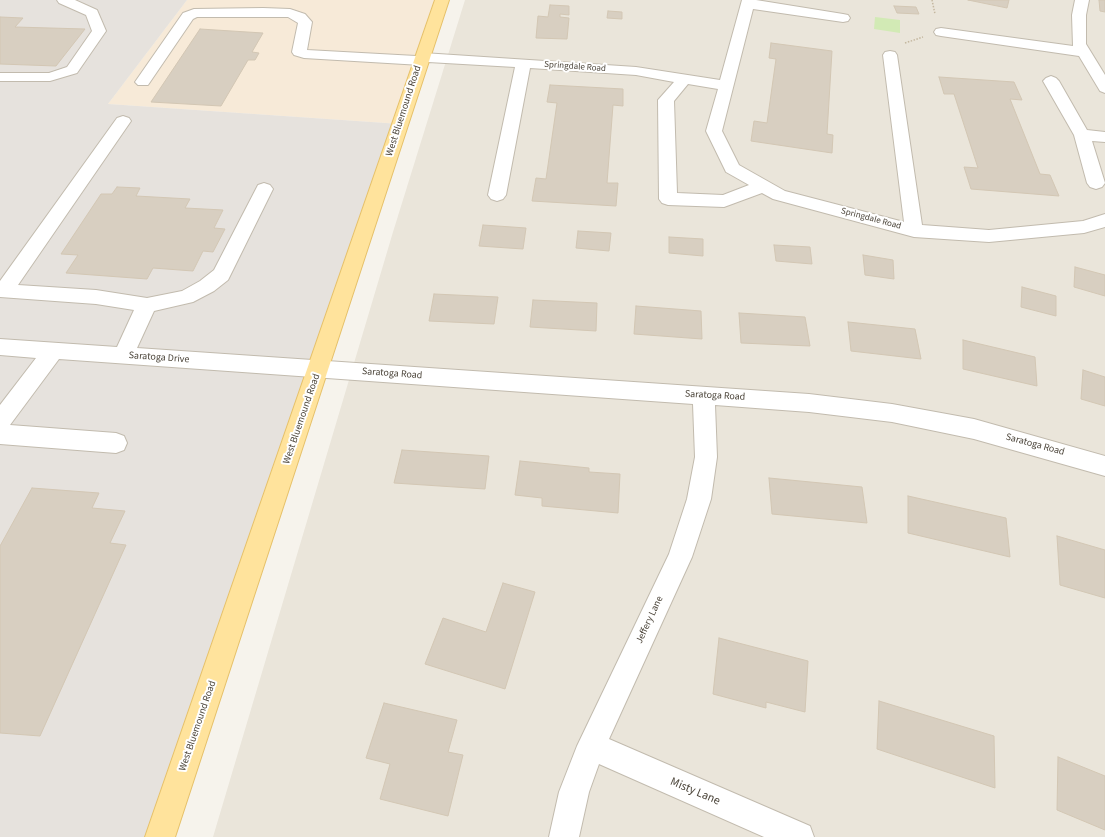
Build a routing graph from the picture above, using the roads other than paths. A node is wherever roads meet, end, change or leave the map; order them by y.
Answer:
1 (64, 0) edge
2 (442, 0) edge
3 (1082, 0) edge
4 (748, 2) edge
5 (843, 18) dead end
6 (941, 32) road end
7 (1084, 52) junction
8 (890, 55) road end
9 (422, 59) junction
10 (523, 64) junction
11 (0, 77) edge
12 (685, 79) junction
13 (1051, 81) dead end
14 (143, 82) dead end
15 (726, 86) junction
16 (1105, 88) edge
17 (123, 121) dead end
18 (1082, 135) junction
19 (1105, 137) edge
20 (1096, 183) dead end
21 (764, 186) junction
22 (264, 189) dead end
23 (496, 195) dead end
24 (1105, 220) edge
25 (914, 231) junction
26 (147, 305) junction
27 (0, 347) edge
28 (54, 350) junction
29 (123, 355) junction
30 (319, 369) junction
31 (704, 396) junction
32 (0, 422) edge
33 (0, 434) edge
34 (116, 443) dead end
35 (1105, 466) edge
36 (591, 746) junction
37 (160, 837) edge
38 (564, 837) edge
39 (799, 837) edge

1 - 11 street
2 - 9 main road, West Bluemound Road
3 - 7 street
4 - 5 street
4 - 15 street, Springdale Road
6 - 7 street
7 - 16 street
8 - 25 street
9 - 10 street, Springdale Road
9 - 14 street, Springdale Road
9 - 30 main road, West Bluemound Road
10 - 12 street, Springdale Road
10 - 23 street
12 - 15 street, Springdale Road
12 - 21 street
13 - 18 street
15 - 21 street, Springdale Road
17 - 26 street
18 - 19 street
18 - 20 street
21 - 25 street, Springdale Road
22 - 26 street
24 - 25 street, Springdale Road
26 - 29 street
27 - 28 street, Saratoga Drive
28 - 29 street, Saratoga Drive
28 - 32 street
29 - 30 street, Saratoga Drive
30 - 31 street, Saratoga Road
30 - 37 main road, West Bluemound Road
31 - 35 street, Saratoga Road
31 - 36 street, Jeffery Lane
33 - 34 street
36 - 38 street, Jeffery Lane
36 - 39 street, Misty Lane

